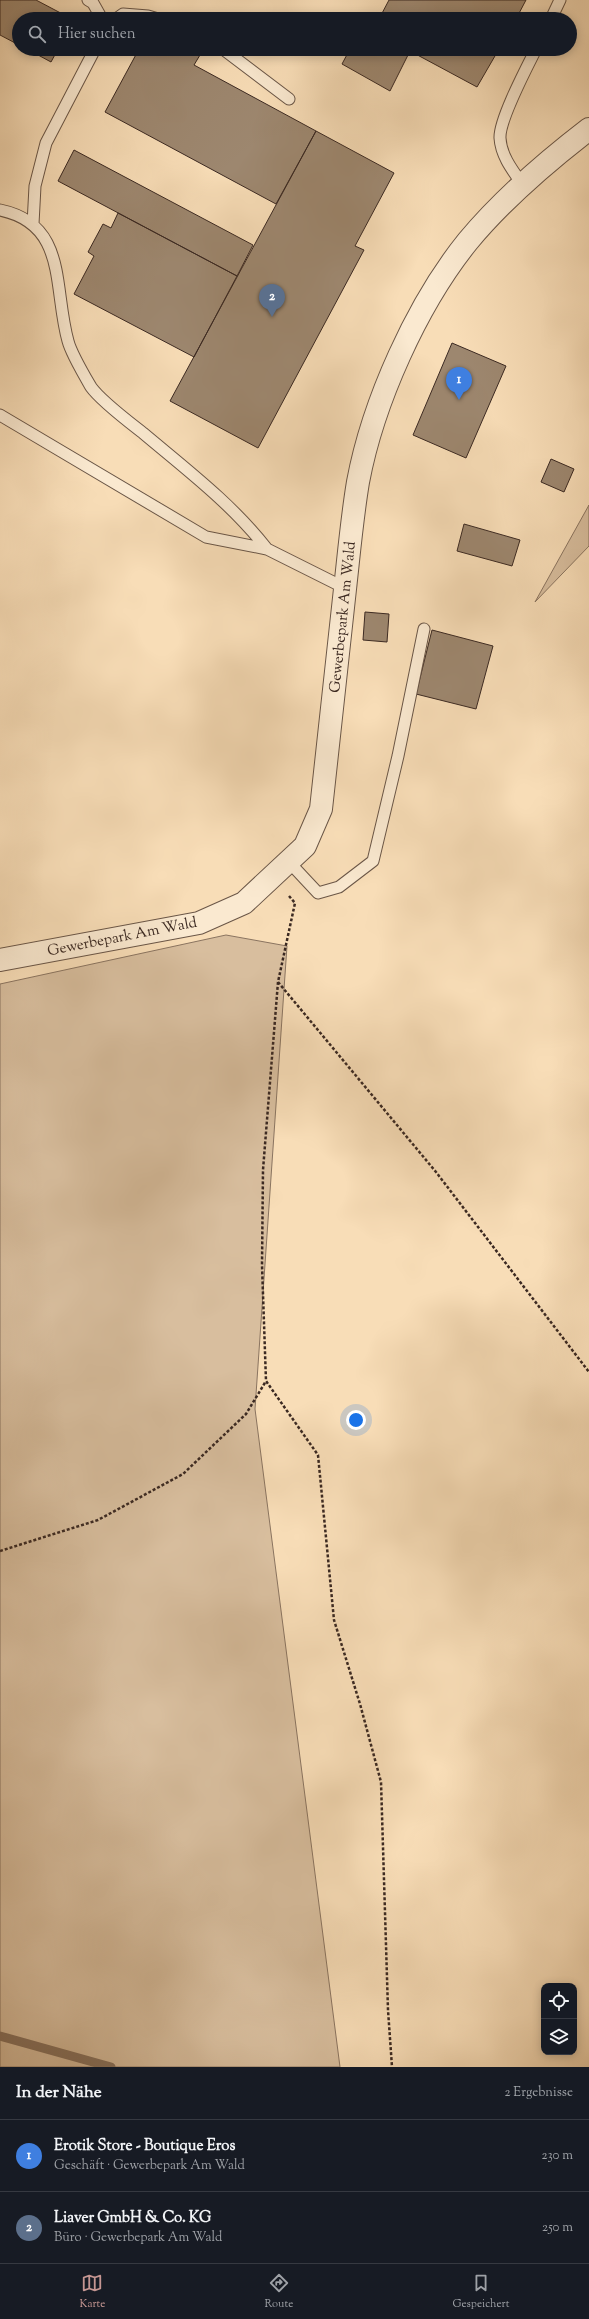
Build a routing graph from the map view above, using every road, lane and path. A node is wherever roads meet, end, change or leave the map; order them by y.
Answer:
1 (88, 0) edge
2 (560, 0) edge
3 (98, 12) edge
4 (554, 12) edge
5 (91, 56) edge
6 (232, 56) edge
7 (533, 56) edge
8 (289, 99) dead end
9 (589, 129) edge
10 (523, 185) junction
11 (0, 210) edge
12 (33, 224) junction
13 (0, 415) edge
14 (267, 549) junction
15 (345, 588) junction
16 (424, 629) dead end
17 (289, 862) junction
18 (274, 877) junction
19 (0, 960) edge
20 (278, 982) junction
21 (589, 1372) edge
22 (266, 1381) junction
23 (0, 1551) edge
24 (392, 2067) edge

1 - 3 lane
2 - 4 lane
5 - 12 lane
6 - 8 lane
7 - 10 lane
9 - 10 street, Gewerbepark Am Wald
10 - 15 street, Gewerbepark Am Wald
11 - 12 lane
12 - 14 lane
13 - 14 lane
14 - 15 lane
15 - 17 street, Gewerbepark Am Wald
16 - 17 lane
17 - 18 street, Gewerbepark Am Wald
18 - 19 street, Gewerbepark Am Wald
18 - 20 path
20 - 21 path
20 - 22 path
22 - 23 path
22 - 24 path

